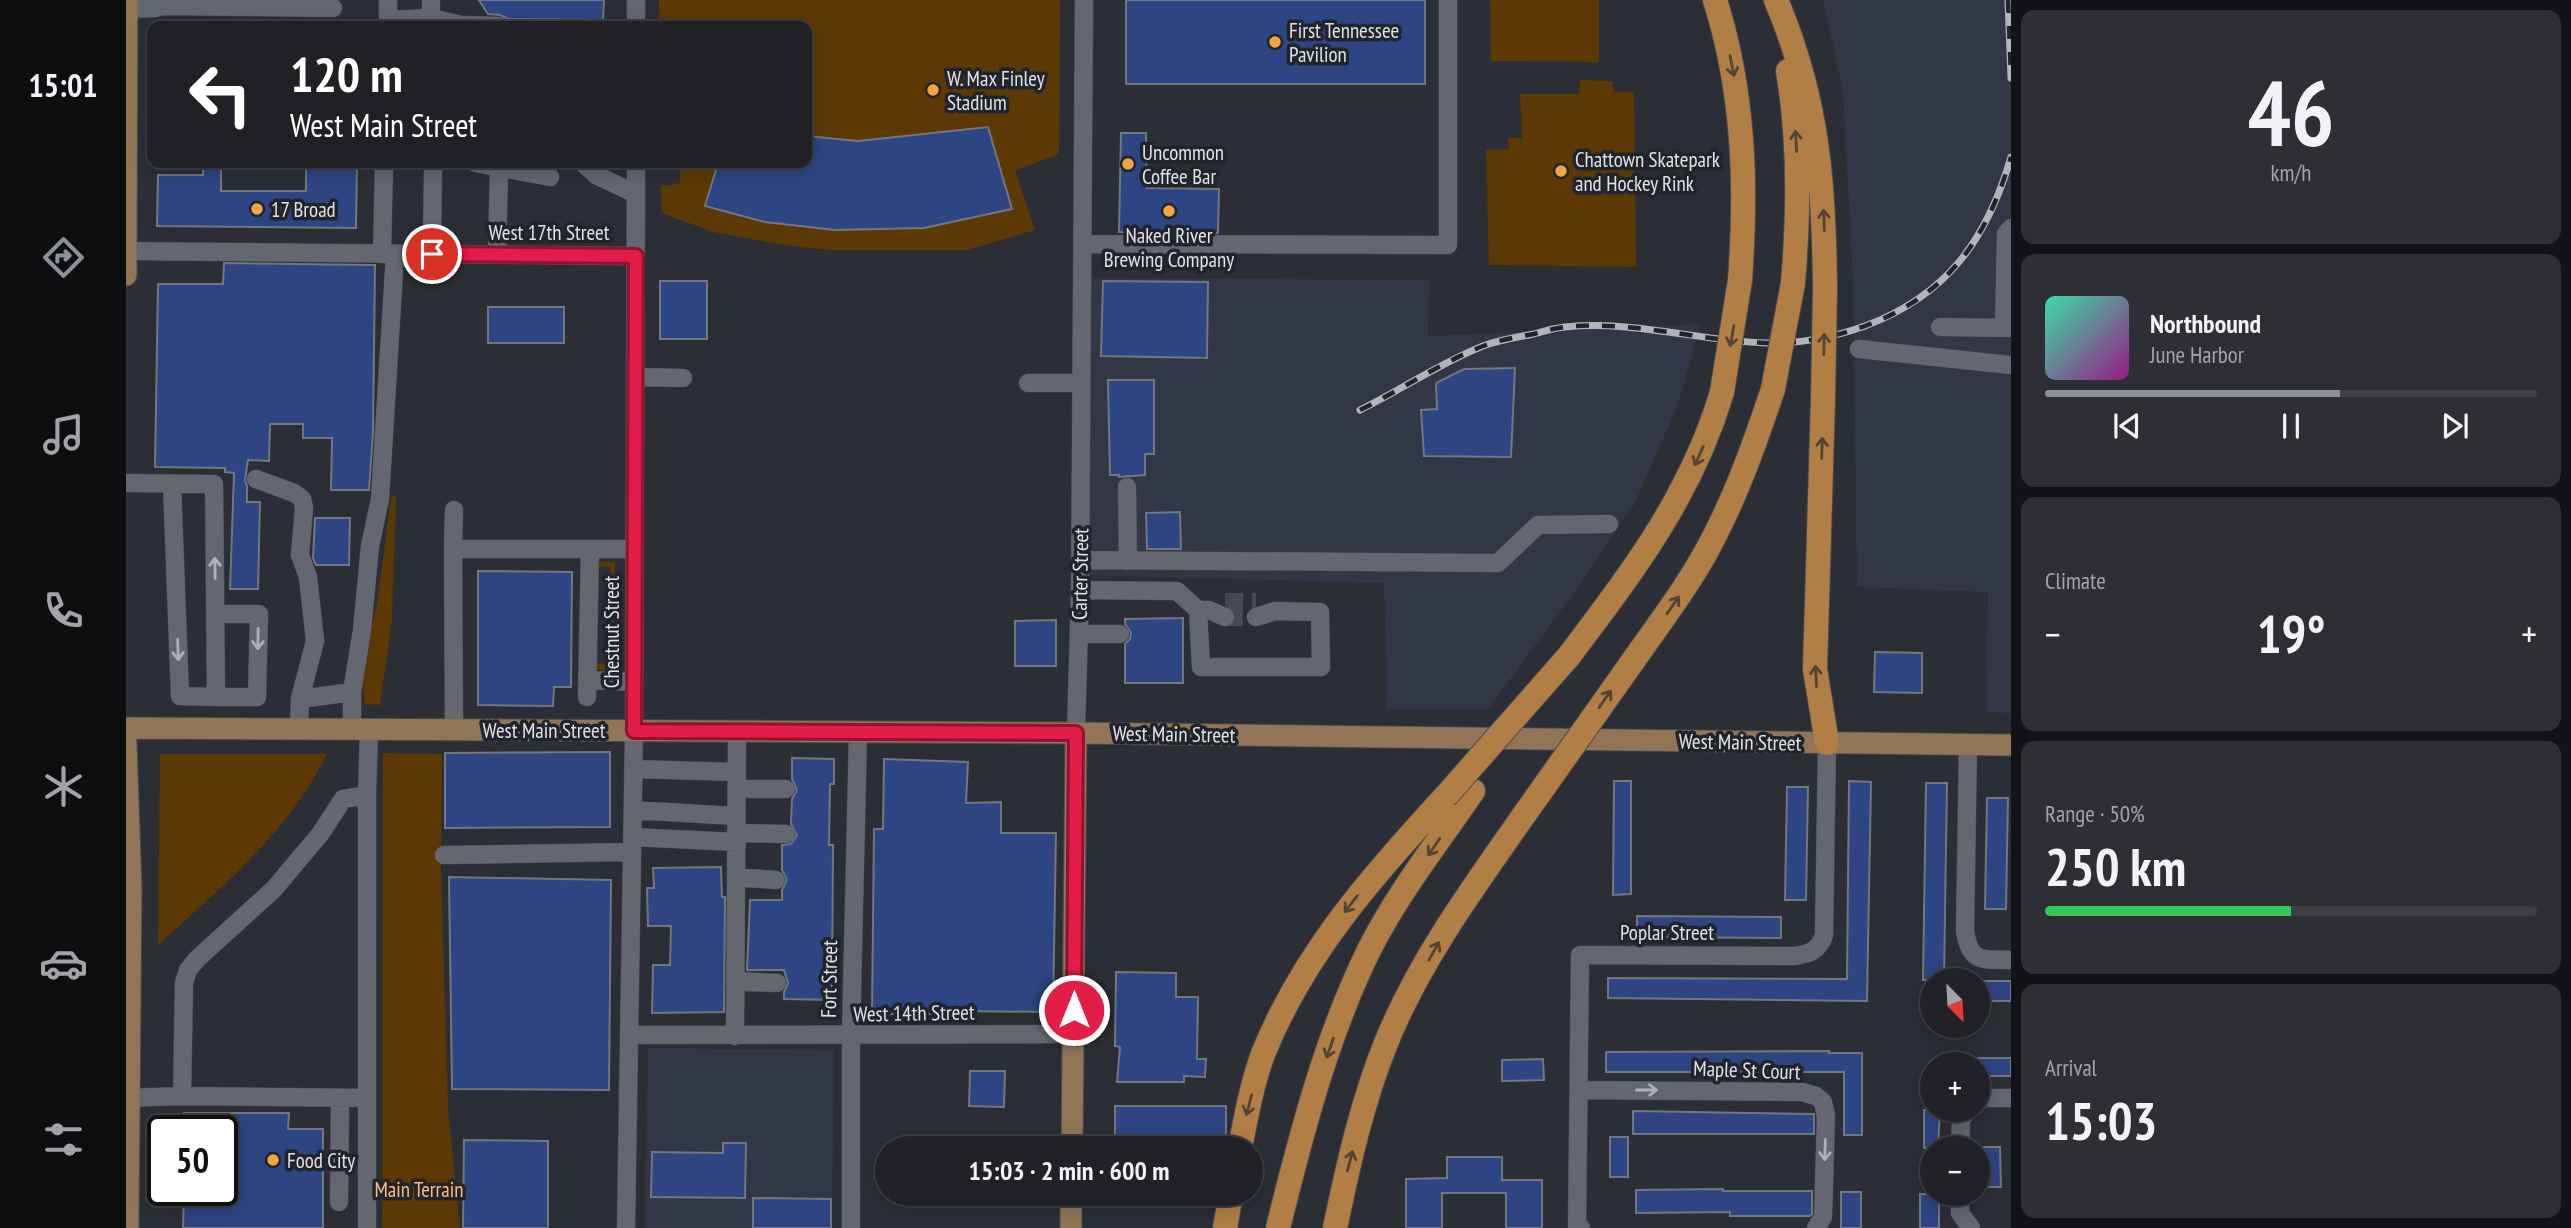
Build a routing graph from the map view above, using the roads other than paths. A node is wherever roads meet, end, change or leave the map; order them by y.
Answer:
1 (387, 0) edge
2 (636, 0) edge
3 (1084, 0) edge
4 (1448, 0) edge
5 (1715, 0) edge
6 (1773, 0) edge
7 (127, 6) edge
8 (333, 8) dead end
9 (431, 9) edge
10 (388, 21) edge
11 (394, 21) edge
12 (456, 21) edge
13 (636, 21) edge
14 (127, 110) edge
15 (384, 168) edge
16 (433, 168) edge
17 (499, 168) edge
18 (504, 168) edge
19 (588, 168) edge
20 (636, 168) edge
21 (550, 177) dead end
22 (636, 194) junction
23 (2011, 228) edge
24 (1082, 244) junction
25 (126, 251) edge
26 (389, 254) junction
27 (432, 254) junction
28 (497, 255) junction
29 (636, 256) junction
30 (126, 275) edge
31 (1940, 327) dead end
32 (2008, 328) edge
33 (1859, 349) dead end
34 (2011, 365) edge
35 (635, 377) junction
36 (683, 378) dead end
37 (1028, 383) dead end
38 (1082, 383) junction
39 (256, 479) dead end
40 (126, 483) edge
41 (172, 484) junction
42 (1127, 487) dead end
43 (454, 510) dead end
44 (1609, 524) dead end
45 (453, 549) junction
46 (590, 549) junction
47 (634, 549) junction
48 (1080, 560) junction
49 (1128, 561) junction
50 (1080, 590) junction
51 (1256, 610) tunnel mouth
52 (215, 614) junction
53 (1079, 634) junction
54 (1120, 634) dead end
55 (1569, 656) junction
56 (634, 682) junction
57 (352, 692) junction
58 (216, 697) junction
59 (300, 699) junction
60 (299, 728) junction
61 (126, 729) edge
62 (360, 730) junction
63 (454, 730) junction
64 (634, 731) junction
65 (737, 731) junction
66 (858, 732) junction
67 (1076, 733) junction
68 (126, 742) edge
69 (1827, 743) junction
70 (1968, 745) junction
71 (2011, 745) edge
72 (633, 769) junction
73 (737, 780) junction
74 (786, 789) dead end
75 (366, 795) junction
76 (633, 810) junction
77 (737, 830) junction
78 (786, 834) dead end
79 (632, 844) junction
80 (444, 855) dead end
81 (736, 877) junction
82 (776, 880) dead end
83 (2011, 960) edge
84 (735, 981) junction
85 (777, 983) dead end
86 (1074, 1034) junction
87 (629, 1035) junction
88 (735, 1036) junction
89 (850, 1036) junction
90 (1579, 1090) junction
91 (182, 1096) junction
92 (128, 1097) edge
93 (340, 1098) junction
94 (366, 1098) junction
95 (1990, 1098) edge
96 (2011, 1098) edge
97 (1072, 1136) edge
98 (1243, 1136) edge
99 (339, 1202) dead end
100 (1071, 1206) edge
101 (1229, 1206) edge
102 (1960, 1206) edge
103 (128, 1228) edge
104 (367, 1228) edge
105 (626, 1228) edge
106 (851, 1228) edge
107 (1071, 1228) edge
108 (1225, 1228) edge
109 (1278, 1228) edge
110 (1335, 1228) edge
111 (1579, 1228) edge
112 (1815, 1228) edge
113 (1971, 1228) edge

1 - 10 street
2 - 13 street
3 - 24 street, Carter Street
4 - 24 street
5 -> 55 highway, bridge
69 -> 6 highway, bridge
110 -> 6 highway, bridge
7 - 8 street
7 - 14 main road
9 - 11 street
9 - 12 street
14 - 25 main road
15 - 26 street
16 - 27 street
17 - 28 street
18 - 21 street
19 - 22 street
20 - 22 street, Chestnut Street
22 - 29 street, Chestnut Street
23 - 32 street
24 - 38 street, Carter Street
25 - 26 street, West 17th Street
25 - 30 main road
26 - 27 street, West 17th Street
26 - 57 street
27 - 28 street, West 17th Street
28 - 29 street, West 17th Street
29 - 35 street, Chestnut Street
31 - 32 street
33 - 34 street
35 - 36 street
35 - 47 street, Chestnut Street
37 - 38 street
38 - 48 street, Carter Street
39 - 59 street
40 - 41 street
52 -> 41 street
41 -> 58 street
42 - 49 street
43 - 45 street
44 - 49 street
45 - 46 street
45 - 63 street
46 - 47 street
46 - 56 street
47 - 56 street, Chestnut Street
48 - 49 street
48 - 50 street, Carter Street
50 - 51 street
50 - 53 street, Carter Street
52 - 58 street
52 -> 58 street
53 - 54 street
53 - 67 street, Carter Street
55 -> 98 highway, bridge
55 -> 109 highway, bridge
56 - 64 street, Chestnut Street
57 - 59 street
57 - 62 street
59 - 60 street
60 - 61 main road, West Main Street
60 - 62 main road, West Main Street
62 - 63 main road, West Main Street
62 - 75 street
63 - 64 main road, West Main Street
64 - 65 main road, West Main Street
64 - 72 street, Chestnut Street
65 - 66 main road, West Main Street
65 - 73 street
66 - 67 main road, West Main Street
66 - 89 street, Fort Street
67 - 69 main road, West Main Street
67 - 86 main road, Carter Street
68 - 92 main road
69 - 70 main road, West Main Street
69 - 90 street, Poplar Street
70 - 71 main road, West Main Street
70 - 83 street
72 - 73 street
72 - 76 street, Chestnut Street
73 - 74 street
73 - 77 street
75 - 91 street
75 - 94 street
76 - 77 street
76 - 79 street, Chestnut Street
77 - 78 street
77 - 79 street
77 - 81 street
79 - 80 street
79 - 87 street, Chestnut Street
81 - 82 street
81 - 84 street
84 - 85 street
84 - 88 street
86 - 89 street, West 14th Street
86 - 97 main road, Carter Street
87 - 88 street, West 14th Street
87 - 105 street, Chestnut Street
88 - 89 street, West 14th Street
89 - 106 street, Fort Street
90 - 111 street, Poplar Street
90 -> 112 street, Maple St Court
91 - 92 street
91 - 93 street
92 - 103 main road
93 - 94 street
93 - 99 street
94 - 104 street
95 - 96 street
100 - 107 main road
101 - 108 highway
102 - 113 street

